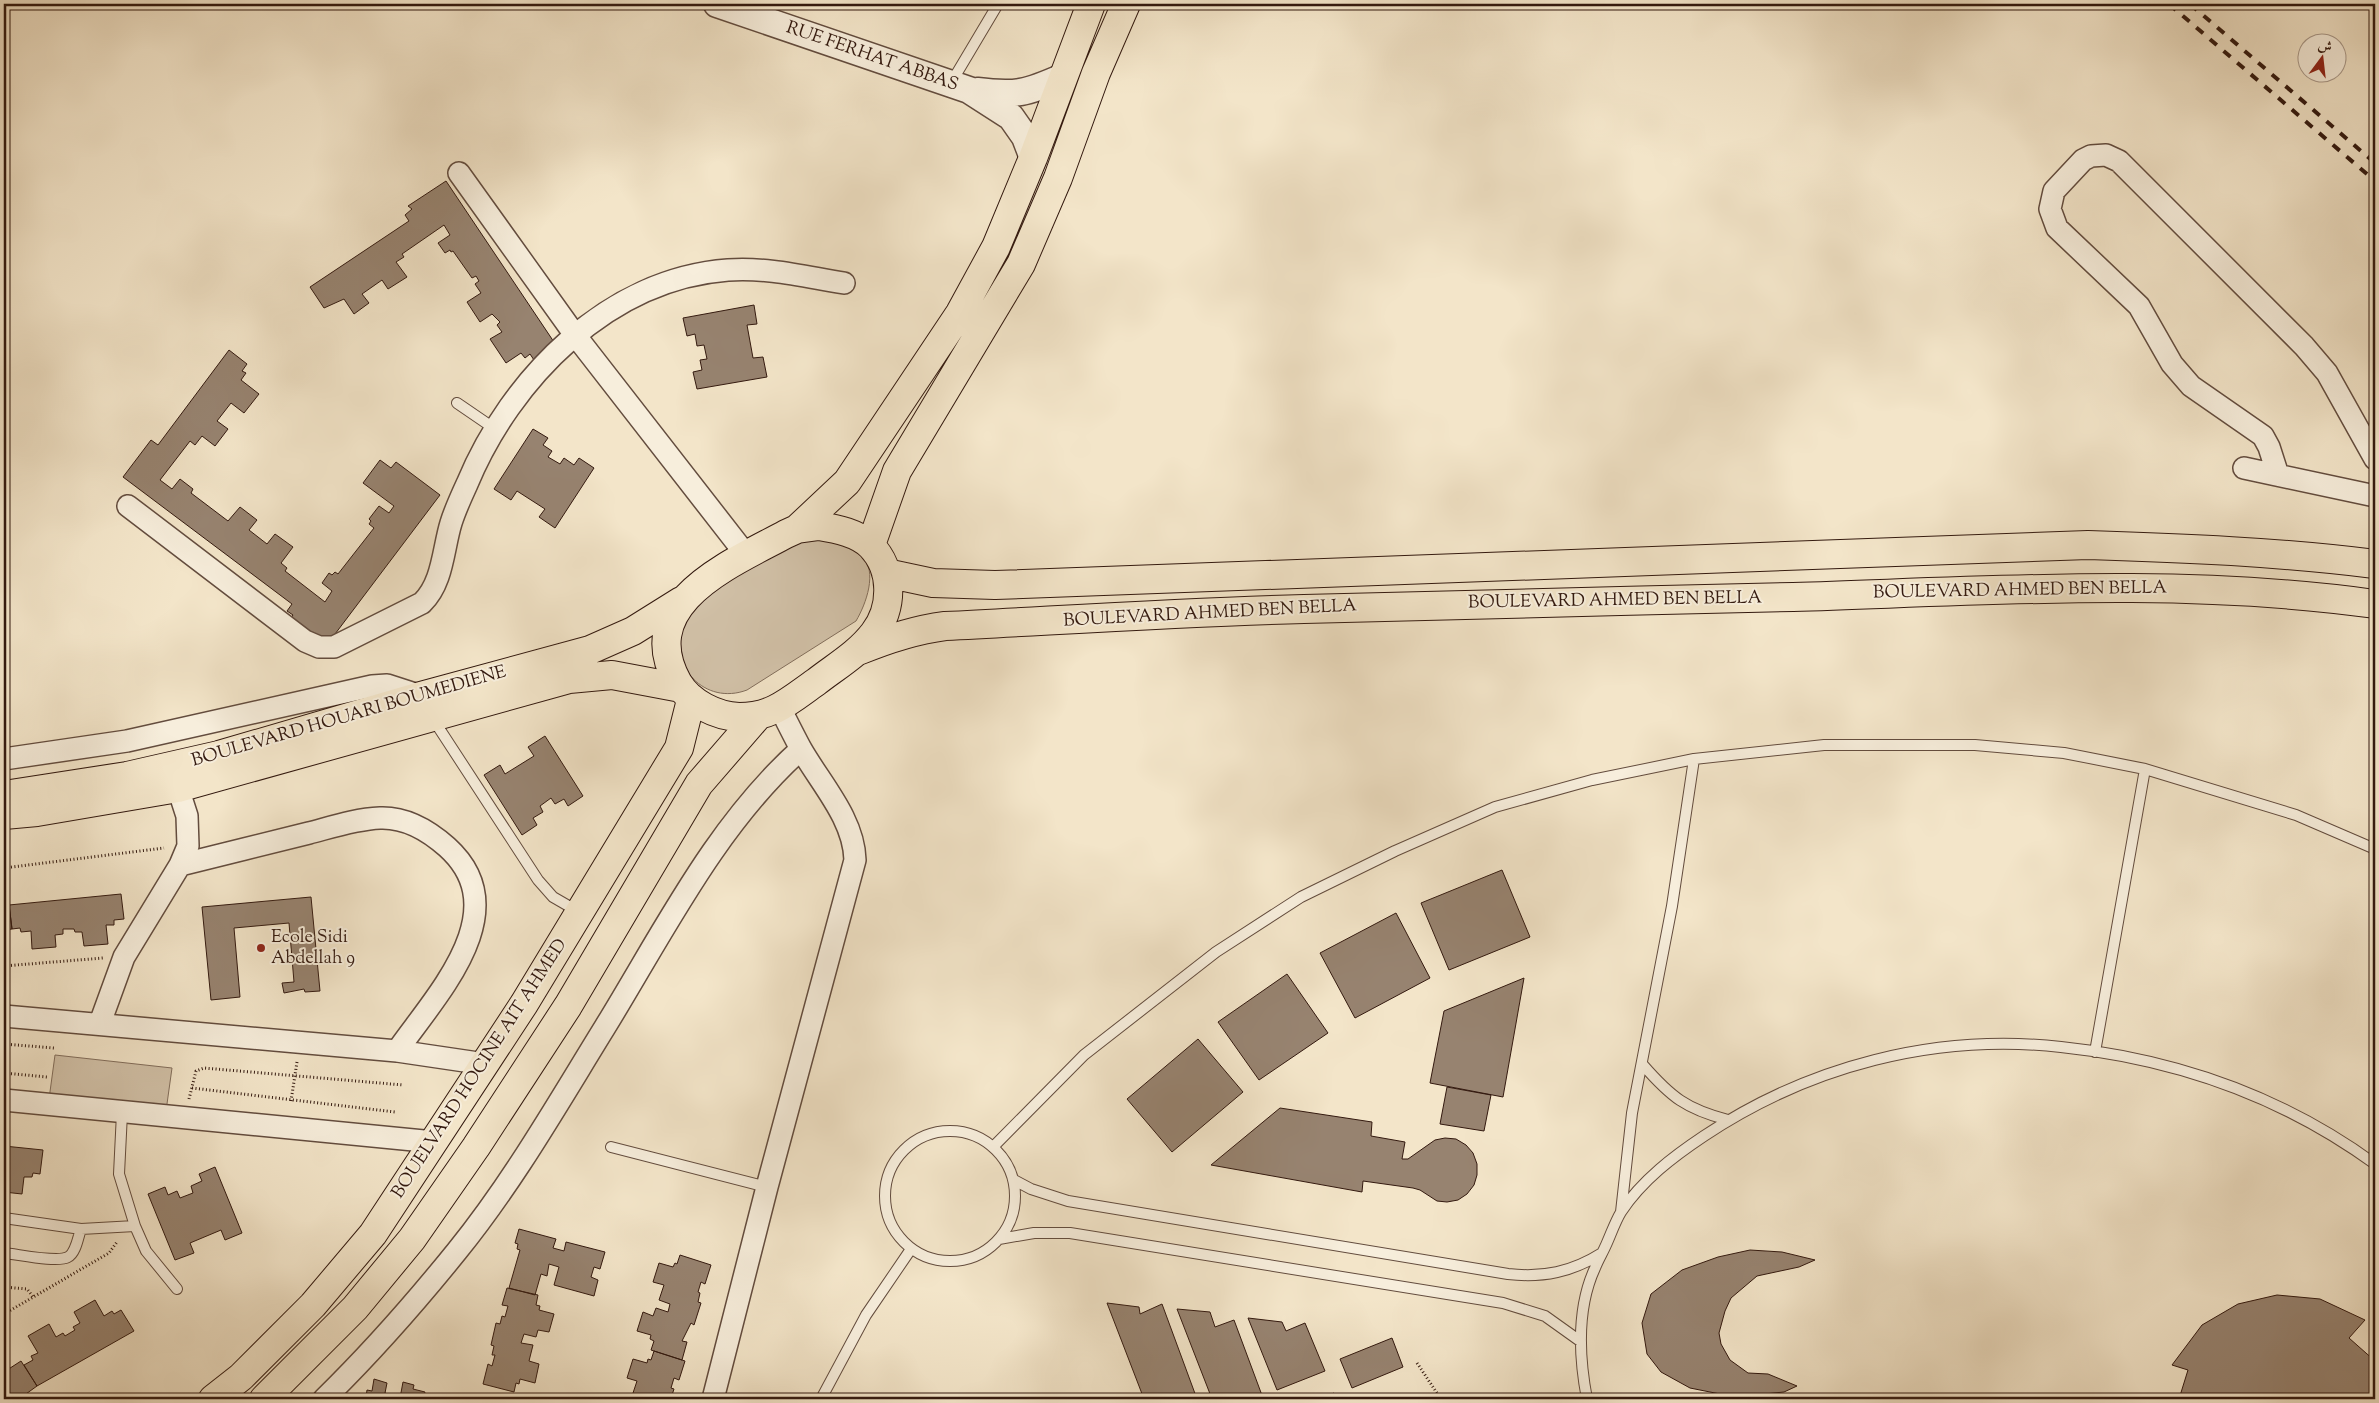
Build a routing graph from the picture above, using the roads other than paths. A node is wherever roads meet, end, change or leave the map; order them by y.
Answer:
1 (717, 4) edge
2 (998, 4) edge
3 (1091, 4) edge
4 (1126, 4) edge
5 (1063, 77) junction
6 (960, 87) junction
7 (1033, 158) junction
8 (459, 173) dead end
9 (844, 283) dead end
10 (575, 335) junction
11 (457, 403) dead end
12 (495, 428) junction
13 (2375, 459) edge
14 (2244, 468) dead end
15 (2278, 475) junction
16 (2375, 496) edge
17 (128, 506) dead end
18 (796, 529) junction
19 (871, 545) junction
20 (746, 556) junction
21 (2375, 564) edge
22 (886, 573) junction
23 (682, 601) junction
24 (2375, 604) edge
25 (858, 651) junction
26 (686, 694) junction
27 (426, 706) junction
28 (769, 712) junction
29 (801, 749) junction
30 (4, 759) edge
31 (1694, 759) junction
32 (2145, 770) junction
33 (178, 788) junction
34 (4, 795) edge
35 (4, 815) edge
36 (2375, 849) edge
37 (184, 855) junction
38 (580, 912) junction
39 (4, 1016) edge
40 (100, 1023) junction
41 (397, 1051) junction
42 (2096, 1052) junction
43 (485, 1064) junction
44 (1642, 1065) junction
45 (4, 1100) edge
46 (122, 1113) junction
47 (1728, 1120) junction
48 (434, 1142) junction
49 (611, 1147) dead end
50 (993, 1147) junction
51 (2375, 1164) edge
52 (1014, 1180) junction
53 (767, 1187) junction
54 (1621, 1213) junction
55 (4, 1218) edge
56 (135, 1226) junction
57 (81, 1229) junction
58 (999, 1239) junction
59 (911, 1249) junction
60 (4, 1253) edge
61 (1603, 1253) junction
62 (176, 1288) dead end
63 (1580, 1341) junction
64 (213, 1399) edge
65 (264, 1399) edge
66 (324, 1399) edge
67 (713, 1399) edge
68 (821, 1399) edge
69 (1587, 1399) edge

1 - 6 street, RUE FERHAT ABBAS
2 - 6 lane
3 - 5 main road
4 - 19 main road
5 - 6 street, RUE FERHAT ABBAS
5 - 7 main road
6 - 7 street, RUE FERHAT ABBAS
7 - 18 main road
8 - 10 street
9 - 10 street
10 - 12 street
10 - 20 street
11 - 12 lane
12 - 17 street
13 - 15 street
14 - 15 street
15 - 16 street
18 - 19 main road
18 - 20 main road
19 - 22 main road
20 - 23 main road
21 - 22 main road, BOULEVARD AHMED BEN BELLA
22 - 25 main road
23 - 26 main road
23 - 27 main road, BOULEVARD HOUARI BOUMEDIENE
24 - 25 main road, BOULEVARD AHMED BEN BELLA
25 - 28 main road
26 - 27 main road, BOULEVARD HOUARI BOUMEDIENE
26 - 28 main road, BOULEVARD HOUARI BOUMEDIENE
26 - 38 main road, BOUELVARD HOCINE AIT AHMED
27 - 30 street
27 - 33 main road, BOULEVARD HOUARI BOUMEDIENE
27 - 34 main road, BOULEVARD HOUARI BOUMEDIENE
27 - 38 lane
28 - 29 street
28 - 65 main road
29 - 53 street
29 - 66 street
31 - 32 lane
31 - 44 lane
31 - 50 lane
32 - 36 lane
32 - 42 lane
33 - 35 main road, BOULEVARD HOUARI BOUMEDIENE
33 - 37 street
37 - 40 street
37 - 41 street
38 - 43 main road, BOUELVARD HOCINE AIT AHMED
39 - 40 street
40 - 41 street
41 - 43 street
42 - 47 lane
42 - 51 lane
43 - 48 main road, BOUELVARD HOCINE AIT AHMED
44 - 47 lane
44 - 54 lane
45 - 46 street
46 - 48 street
46 - 56 lane
47 - 54 lane
48 - 64 main road, BOUELVARD HOCINE AIT AHMED
49 - 53 lane
50 - 52 lane
50 - 59 lane
52 - 58 lane
52 - 61 lane
53 - 67 street
54 - 61 lane
55 - 57 lane
56 - 57 lane
56 - 62 lane
57 - 60 lane
58 - 59 lane
58 - 63 lane
59 - 68 lane
61 - 63 lane
63 - 69 lane

